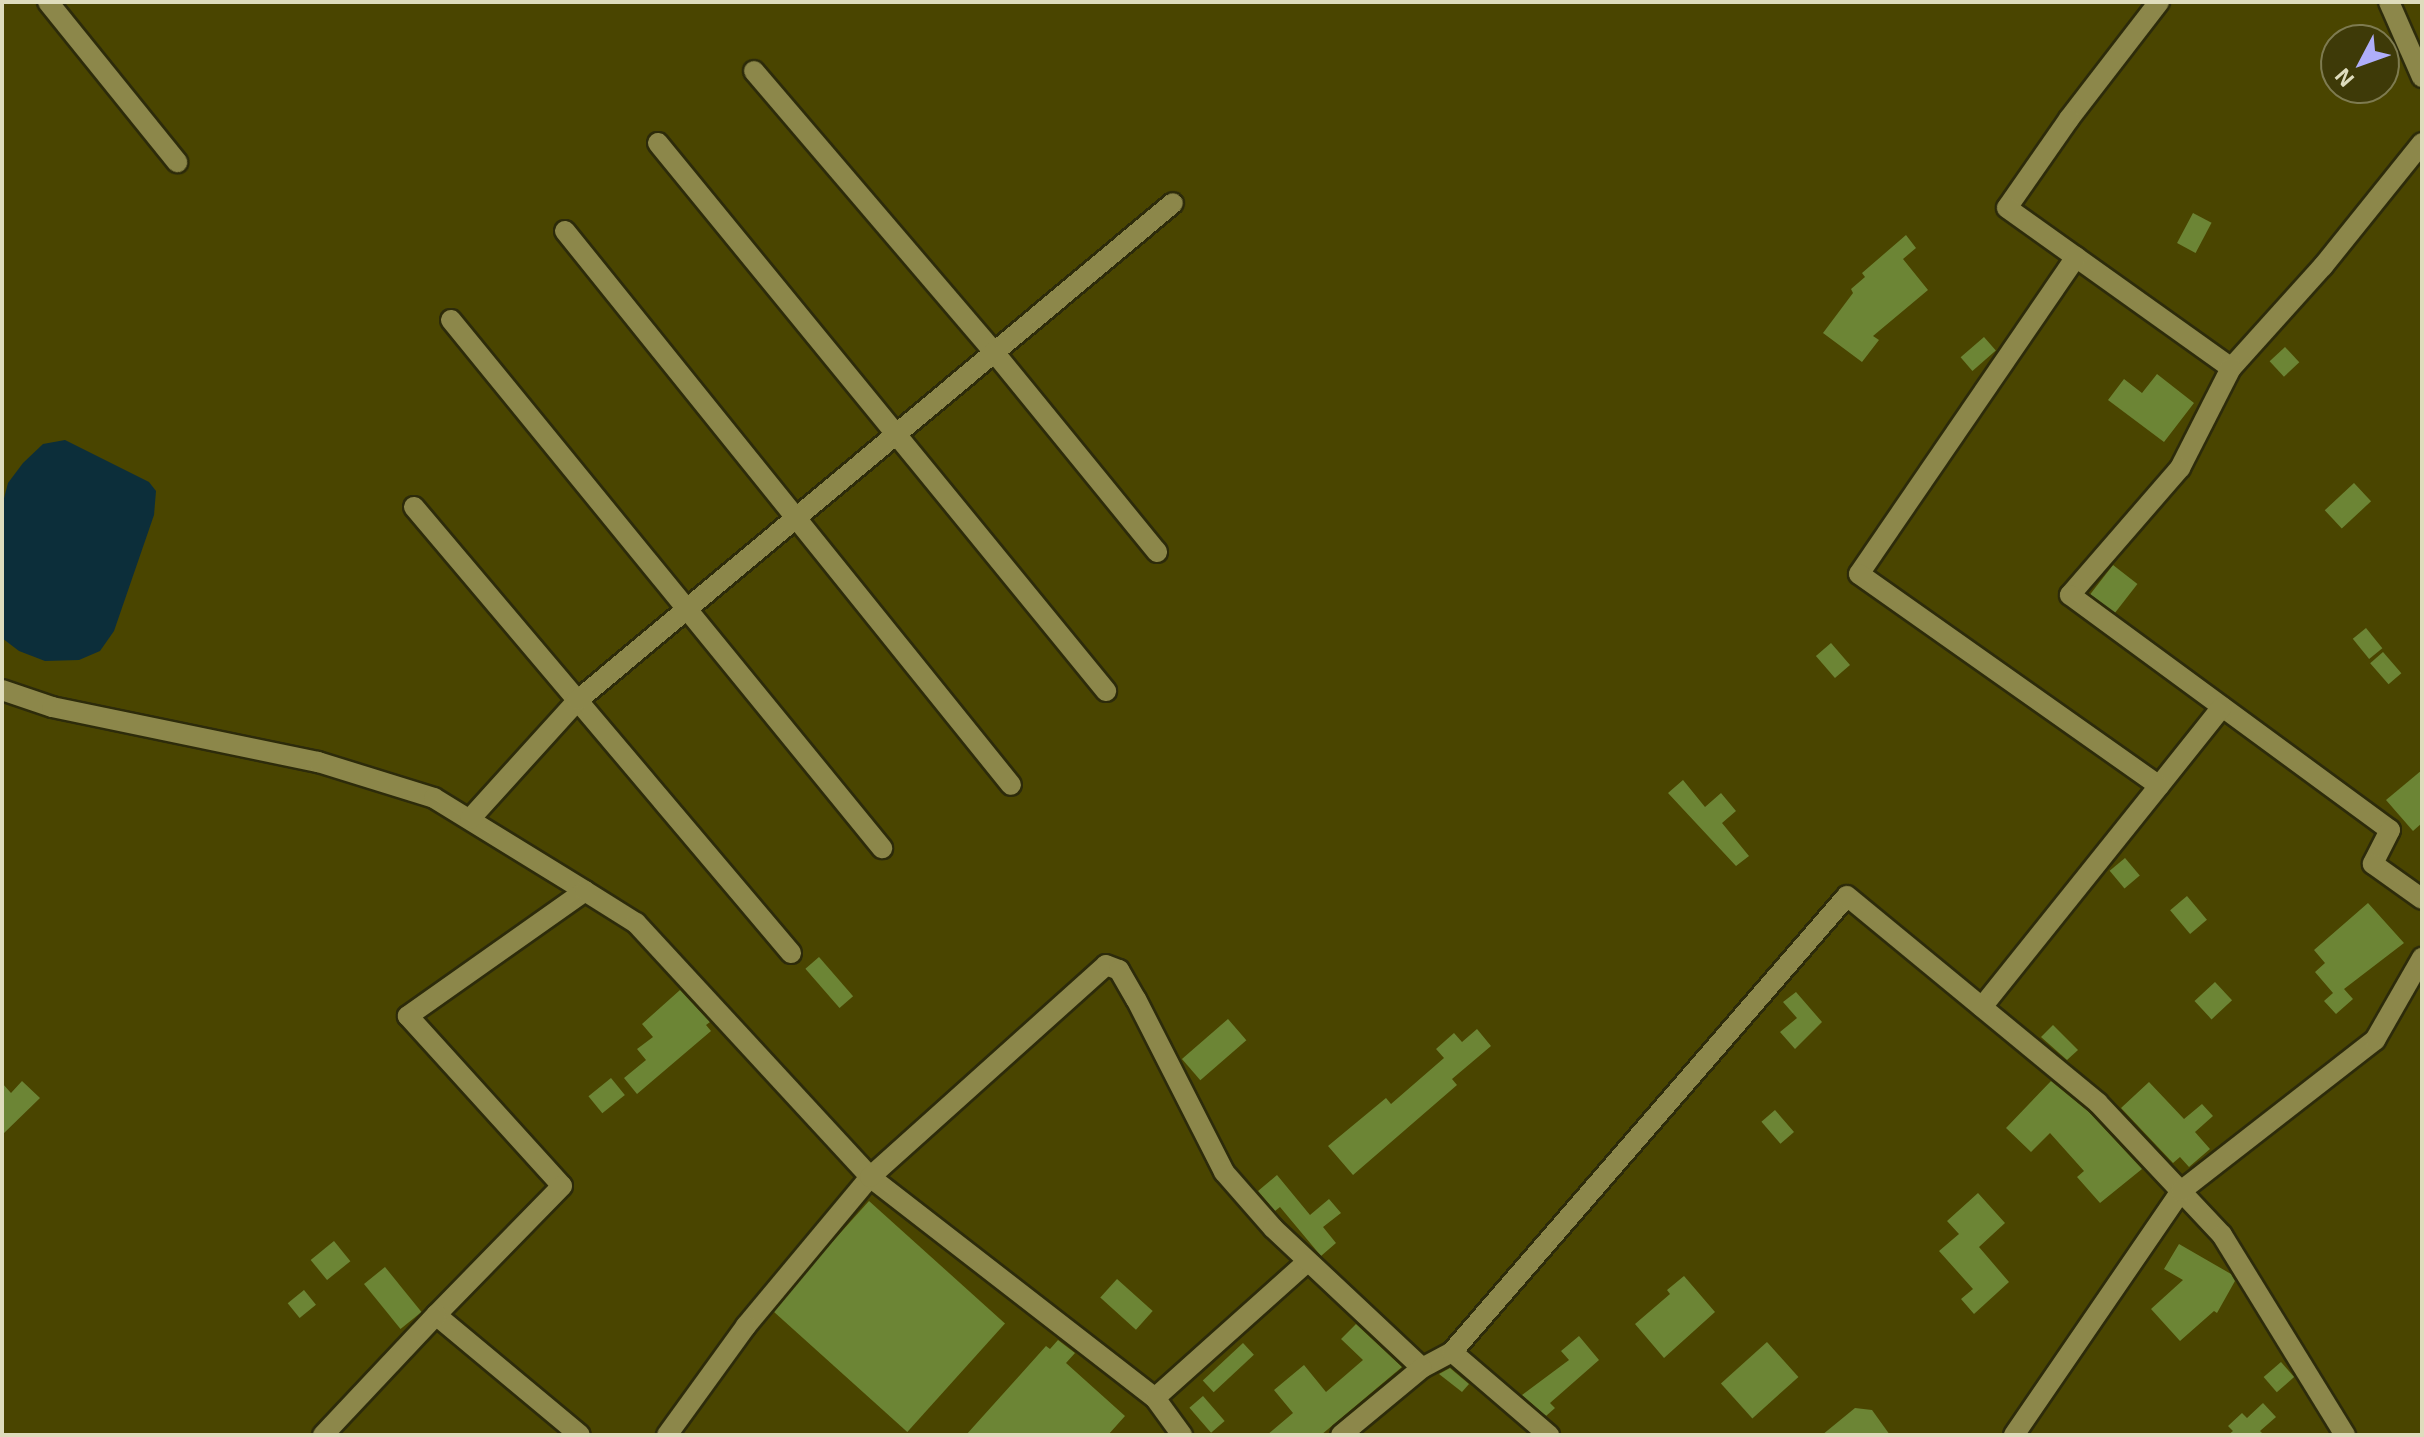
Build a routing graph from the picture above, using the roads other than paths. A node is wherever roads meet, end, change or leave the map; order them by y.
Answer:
1 (48, 2) edge
2 (2159, 2) edge
3 (2389, 2) edge
4 (754, 71) dead end
5 (2422, 77) edge
6 (658, 143) dead end
7 (2422, 143) edge
8 (177, 162) dead end
9 (1173, 203) dead end
10 (565, 231) dead end
11 (2076, 257) junction
12 (451, 320) dead end
13 (994, 352) junction
14 (2231, 368) junction
15 (896, 433) junction
16 (414, 507) dead end
17 (796, 516) junction
18 (1157, 552) dead end
19 (686, 608) junction
20 (2, 690) edge
21 (1106, 691) dead end
22 (578, 700) junction
23 (2222, 707) junction
24 (1011, 785) dead end
25 (2159, 786) junction
26 (470, 819) junction
27 (882, 848) dead end
28 (585, 891) junction
29 (2422, 899) edge
30 (791, 953) dead end
31 (2422, 958) edge
32 (1982, 1007) junction
33 (870, 1177) junction
34 (2181, 1191) junction
35 (1307, 1262) junction
36 (436, 1315) junction
37 (1452, 1352) junction
38 (1422, 1368) junction
39 (1155, 1398) junction
40 (323, 1435) edge
41 (580, 1435) edge
42 (667, 1435) edge
43 (1182, 1435) edge
44 (1341, 1435) edge
45 (1549, 1435) edge
46 (2014, 1435) edge
47 (2345, 1435) edge

1 - 8 street
2 - 11 street
3 - 5 street
4 - 13 street
6 - 15 street
7 - 14 street
9 - 13 street
10 - 17 street
11 - 14 street
11 - 25 street
12 - 19 street
13 - 15 street
13 - 18 street
14 - 23 street
15 - 17 street
15 - 21 street
16 - 22 street
17 - 19 street
17 - 24 street
19 - 22 street
19 - 27 street
20 - 26 street
22 - 26 street
22 - 30 street
23 - 25 street
23 - 29 street
25 - 32 street
26 - 28 street
28 - 33 street
28 - 36 street
31 - 34 street
32 - 34 street
32 - 37 street
33 - 35 street
33 - 39 street
33 - 42 street
34 - 46 street
34 - 47 street
35 - 38 street
35 - 39 street
36 - 40 street
36 - 41 street
37 - 38 street
37 - 45 street
38 - 44 street
39 - 43 street

